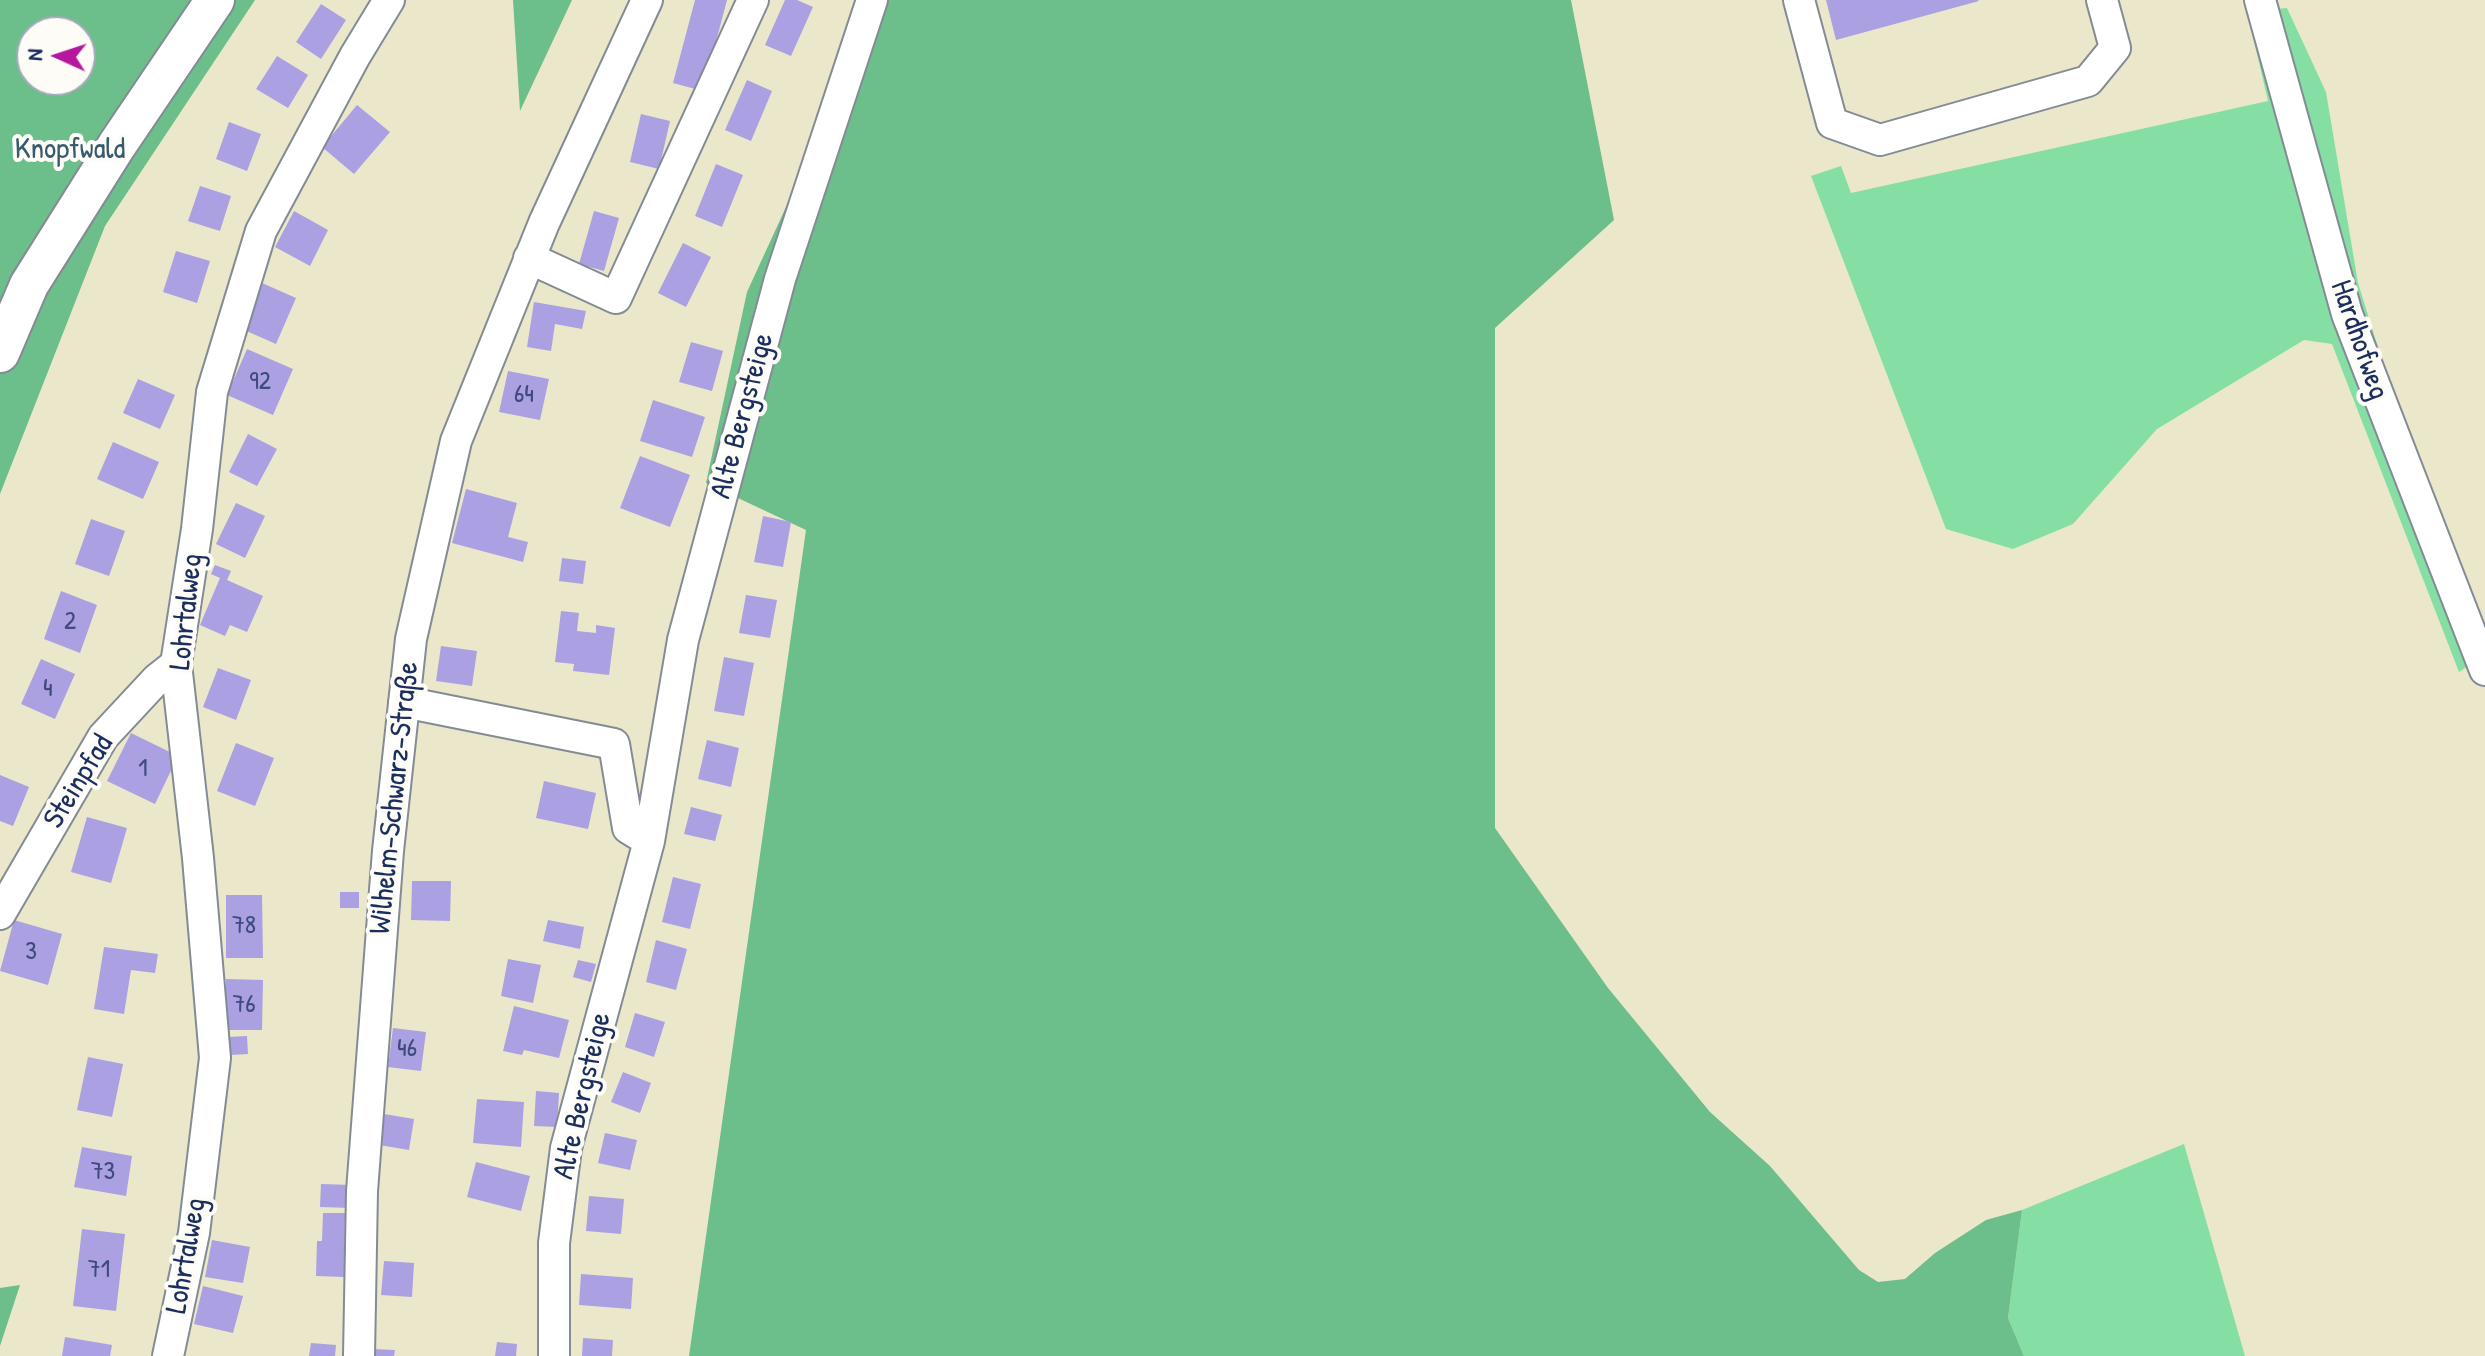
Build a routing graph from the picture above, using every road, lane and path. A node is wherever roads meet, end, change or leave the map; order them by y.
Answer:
1 (215, 0) edge
2 (389, 0) edge
3 (647, 0) edge
4 (753, 0) edge
5 (872, 0) edge
6 (1799, 0) edge
7 (2102, 0) edge
8 (2260, 0) edge
9 (529, 258) junction
10 (0, 353) edge
11 (176, 664) junction
12 (2485, 670) edge
13 (404, 702) junction
14 (649, 841) junction
15 (0, 914) edge
16 (168, 1356) edge
17 (359, 1356) edge
18 (554, 1356) edge

1 - 10 main road
2 - 11 street, Lohrtalweg
3 - 9 street, Wilhelm-Schwarz-Straße
4 - 9 street
5 - 14 street, Alte Bergsteige
6 - 7 street
8 - 12 street, Hardhofweg
9 - 13 street, Wilhelm-Schwarz-Straße
11 - 15 street, Steinpfad
11 - 16 street, Lohrtalweg
13 - 14 street
13 - 17 street, Wilhelm-Schwarz-Straße
14 - 18 street, Alte Bergsteige

